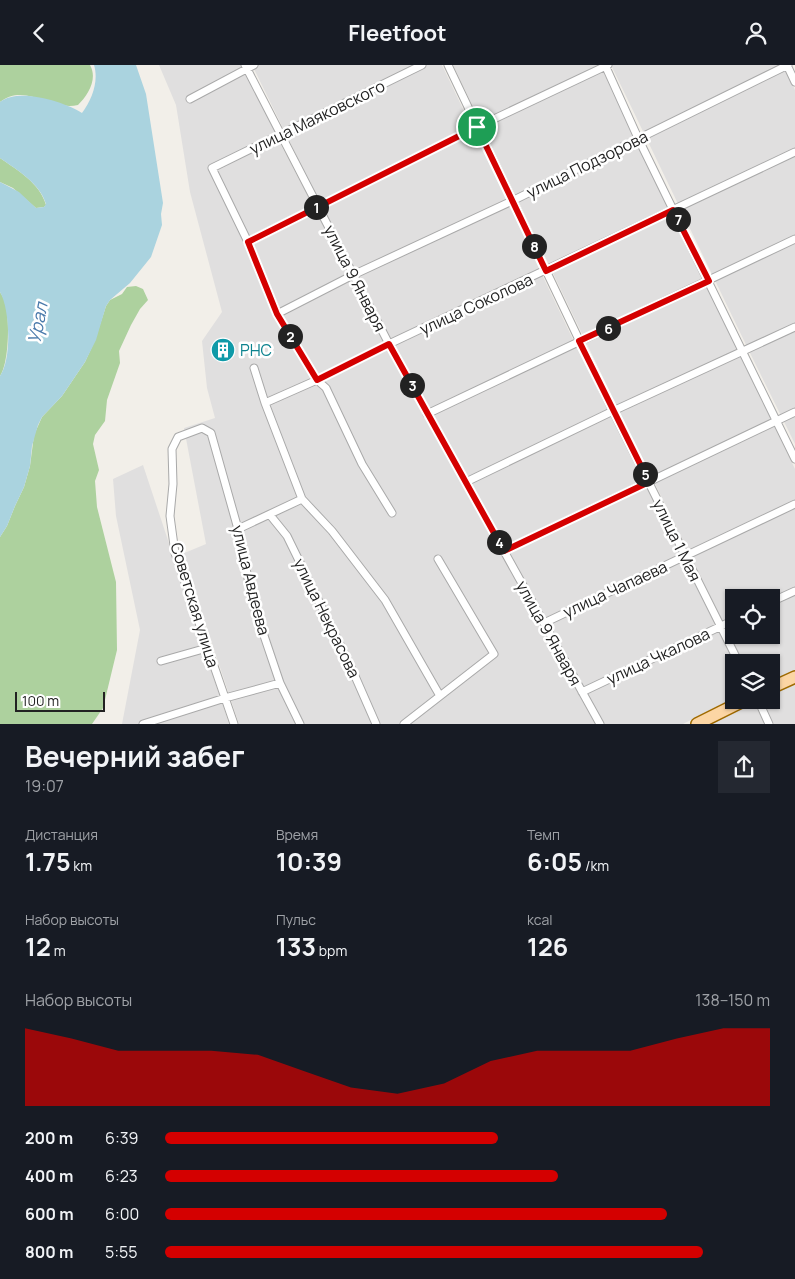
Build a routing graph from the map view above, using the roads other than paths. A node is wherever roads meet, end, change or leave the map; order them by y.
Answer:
1 (254, 65) edge
2 (422, 65) edge
3 (448, 65) edge
4 (606, 65) edge
5 (787, 65) edge
6 (246, 67) edge
7 (795, 82) edge
8 (190, 99) dead end
9 (477, 127) junction
10 (281, 135) junction
11 (638, 138) junction
12 (795, 153) edge
13 (512, 201) junction
14 (318, 206) junction
15 (673, 210) junction
16 (795, 239) edge
17 (248, 242) junction
18 (546, 271) junction
19 (352, 275) junction
20 (709, 281) junction
21 (277, 314) junction
22 (795, 327) edge
23 (579, 341) junction
24 (389, 344) junction
25 (742, 350) junction
26 (254, 368) dead end
27 (317, 380) junction
28 (265, 403) junction
29 (613, 411) junction
30 (795, 412) edge
31 (427, 414) junction
32 (776, 421) junction
33 (211, 433) joint
34 (795, 459) edge
35 (466, 482) junction
36 (649, 482) junction
37 (302, 499) junction
38 (795, 504) edge
39 (392, 513) dead end
40 (270, 515) junction
41 (238, 529) junction
42 (504, 551) junction
43 (685, 555) junction
44 (438, 559) dead end
45 (795, 591) edge
46 (780, 598) edge
47 (544, 623) junction
48 (725, 624) edge
49 (721, 626) junction
50 (207, 648) junction
51 (735, 654) edge
52 (161, 661) dead end
53 (795, 677) edge
54 (280, 683) junction
55 (780, 684) edge
56 (582, 692) junction
57 (440, 696) junction
58 (225, 698) junction
59 (727, 709) edge
60 (762, 709) edge
61 (143, 724) edge
62 (234, 724) edge
63 (300, 724) edge
64 (376, 724) edge
65 (404, 724) edge
66 (600, 724) edge
67 (697, 724) edge
68 (769, 724) edge

1 - 6 street
2 - 10 street, улица Маяковского
3 - 9 street, улица 1 Мая
4 - 9 street
4 - 11 street
5 - 7 street
5 - 11 street, улица Подзорова
6 - 8 street
6 - 10 street, улица 9 Января
9 - 13 street, улица 1 Мая
9 - 14 street
10 - 14 street, улица 9 Января
10 - 17 street, улица Маяковского
11 - 13 street, улица Подзорова
11 - 15 street
12 - 15 street, улица Соколова
13 - 18 street, улица 1 Мая
13 - 19 street, улица Подзорова
14 - 17 street
14 - 19 street, улица 9 Января
15 - 18 street, улица Соколова
15 - 20 street
16 - 20 street
17 - 21 street
18 - 23 street, улица 1 Мая
18 - 24 street, улица Соколова
19 - 21 street, улица Подзорова
19 - 24 street, улица 9 Января
20 - 23 street
20 - 25 street
21 - 27 street
22 - 25 street
23 - 29 street, улица 1 Мая
23 - 31 street
24 - 27 street, улица Соколова
24 - 31 street, улица 9 Января
25 - 29 street
25 - 32 street
26 - 28 street
27 - 28 street, улица Соколова
27 - 39 street
28 - 37 street
29 - 35 street
29 - 36 street, улица 1 Мая
30 - 32 street
31 - 35 street, улица 9 Января
32 - 34 street
32 - 36 street
33 - 41 street, улица Авдеева
33 - 50 street, Советская улица
35 - 42 street, улица 9 Января
36 - 42 street
36 - 43 street, улица 1 Мая
37 - 40 street
37 - 57 street
38 - 43 street, улица Чапаева
40 - 41 street
40 - 64 street, улица Некрасова
41 - 54 street, улица Авдеева
42 - 47 street, улица 9 Января
43 - 47 street, улица Чапаева
43 - 49 street, улица 1 Мая
44 - 57 street
45 - 46 street
47 - 56 street, улица 9 Января
48 - 49 street, улица Чкалова
49 - 51 street, улица 1 Мая
49 - 56 street, улица Чкалова
50 - 52 street
50 - 58 street, Советская улица
53 - 55 main road
54 - 58 street
54 - 63 street, улица Авдеева
56 - 66 street, улица 9 Января
57 - 65 street
58 - 61 street
58 - 62 street, Советская улица
59 - 67 main road
60 - 68 street

